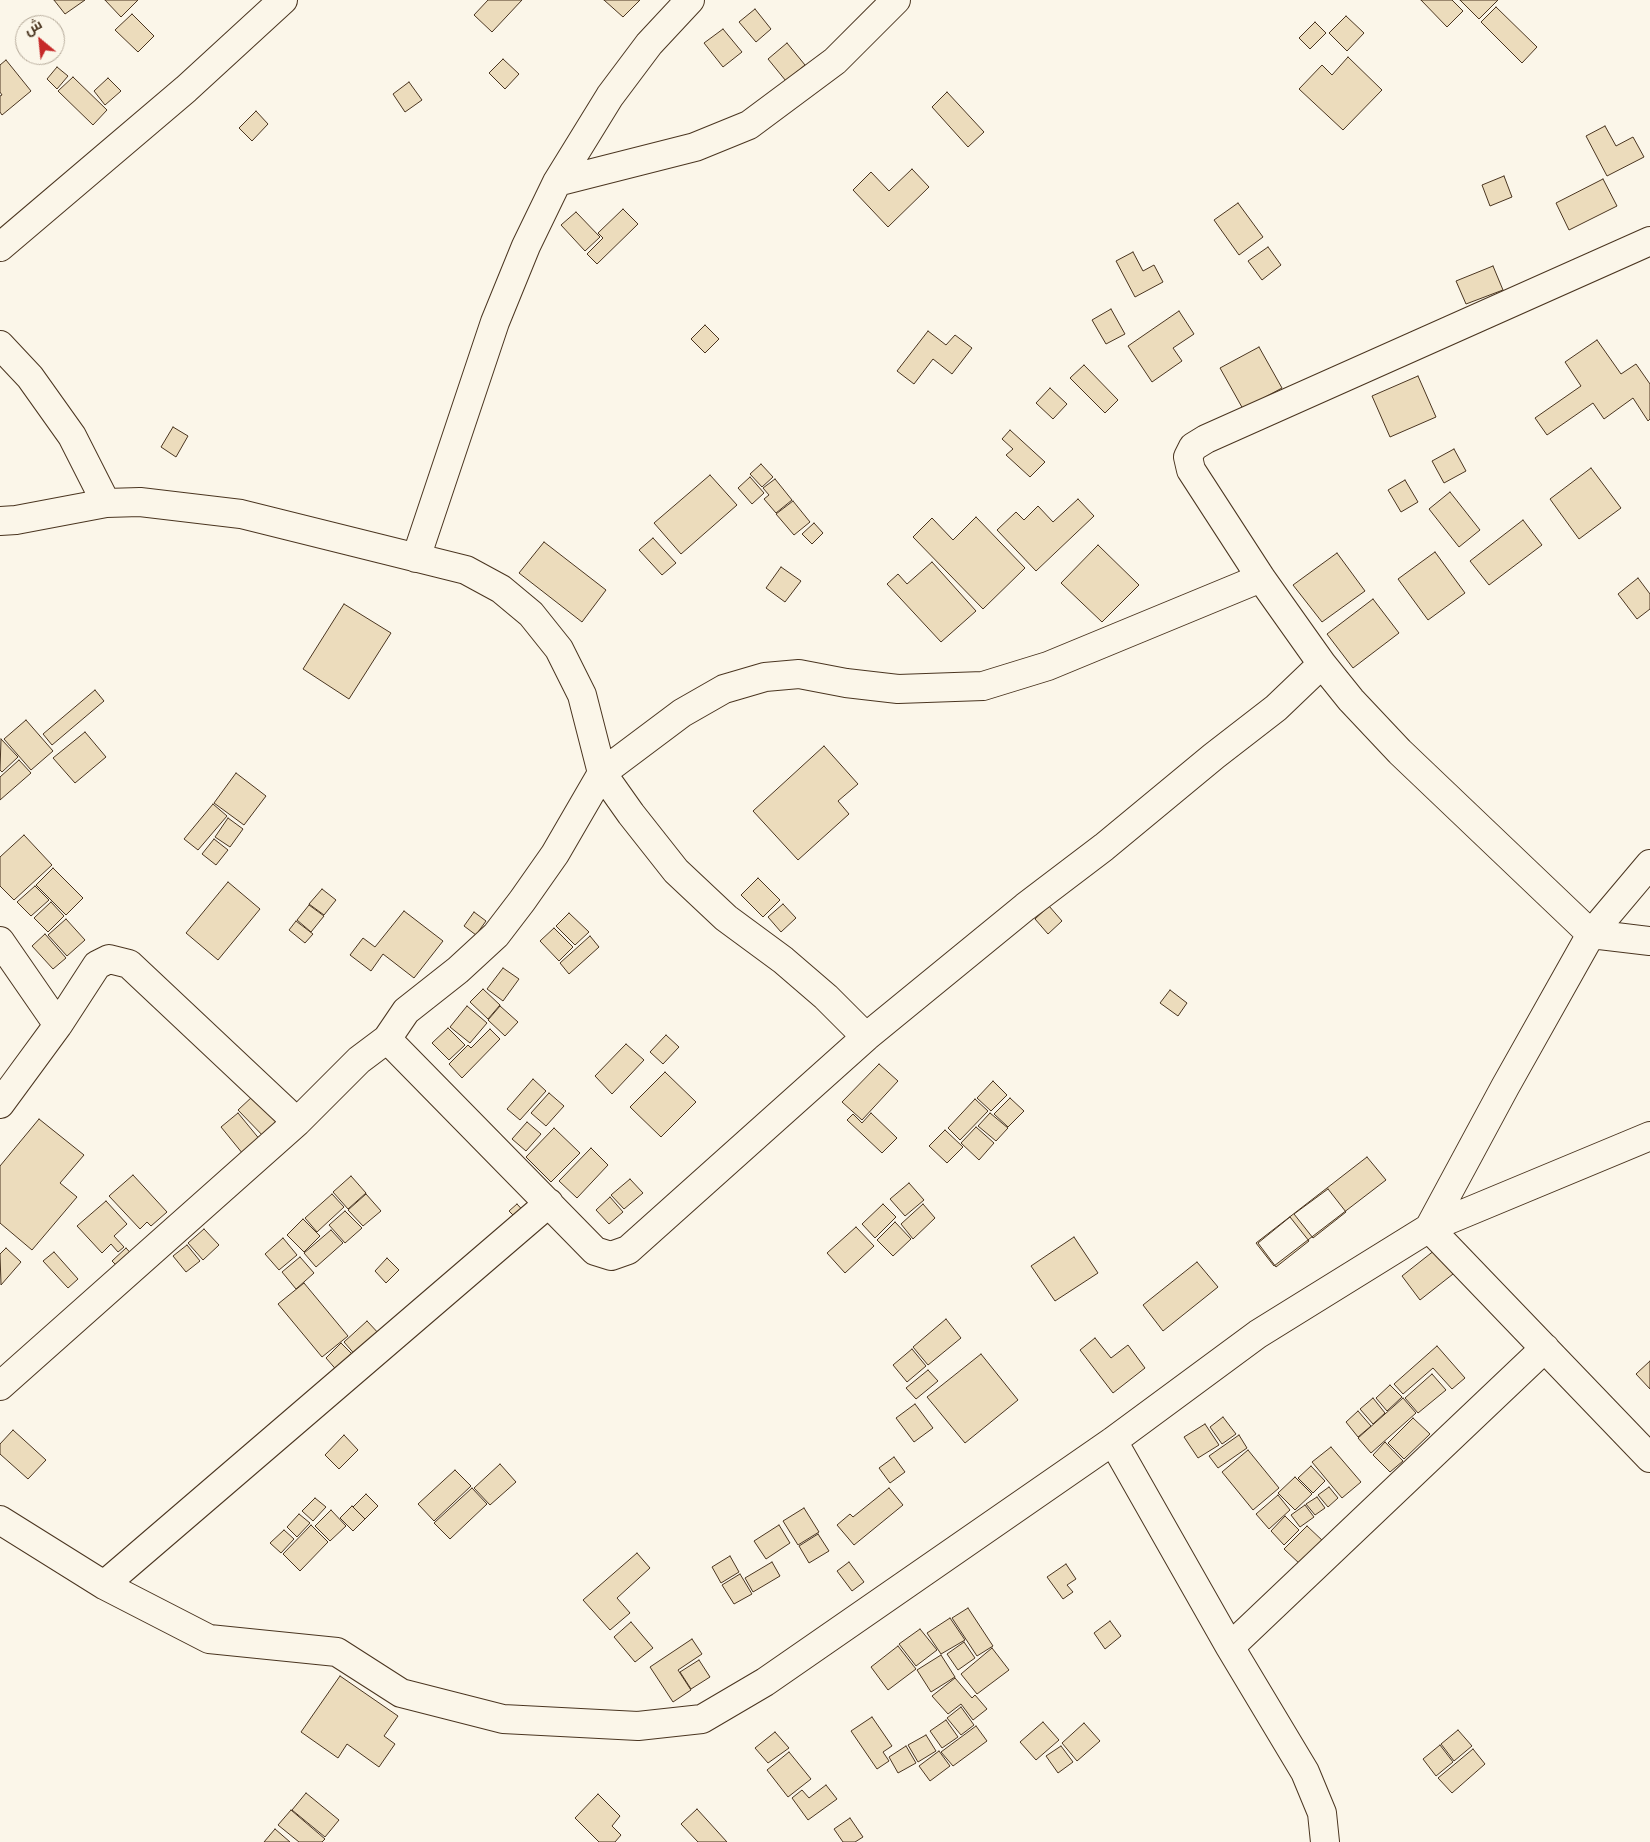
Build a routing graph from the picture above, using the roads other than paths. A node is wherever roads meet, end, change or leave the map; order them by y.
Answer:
1 (283, 0) edge
2 (690, 0) edge
3 (896, 0) edge
4 (558, 182) junction
5 (1650, 241) edge
6 (0, 247) edge
7 (0, 345) edge
8 (106, 503) junction
9 (0, 521) edge
10 (416, 558) junction
11 (1261, 578) junction
12 (1322, 664) junction
13 (602, 774) junction
14 (1650, 864) edge
15 (1591, 934) junction
16 (1650, 941) edge
17 (1, 945) edge
18 (58, 1025) junction
19 (866, 1037) junction
20 (387, 1039) junction
21 (0, 1104) edge
22 (296, 1122) junction
23 (1650, 1136) edge
24 (549, 1203) junction
25 (1430, 1228) junction
26 (1545, 1348) junction
27 (0, 1386) edge
28 (1112, 1442) junction
29 (1650, 1458) edge
30 (0, 1520) edge
31 (104, 1585) junction
32 (1230, 1647) junction
33 (1326, 1842) edge

1 - 6 street
2 - 4 street
3 - 4 street
4 - 10 street
5 - 11 street
7 - 8 street
8 - 9 street
8 - 10 street
10 - 13 street
11 - 12 street
11 - 13 street
12 - 15 street
12 - 19 street
13 - 19 street
13 - 20 street
14 - 15 street
15 - 16 street
15 - 25 street
17 - 18 street
18 - 21 street
18 - 22 street
19 - 24 street
20 - 22 street
20 - 24 street
22 - 27 street
23 - 25 street
24 - 31 street
25 - 26 street
25 - 28 street
26 - 29 street
26 - 32 street
28 - 31 street
28 - 32 street
30 - 31 street
32 - 33 street

